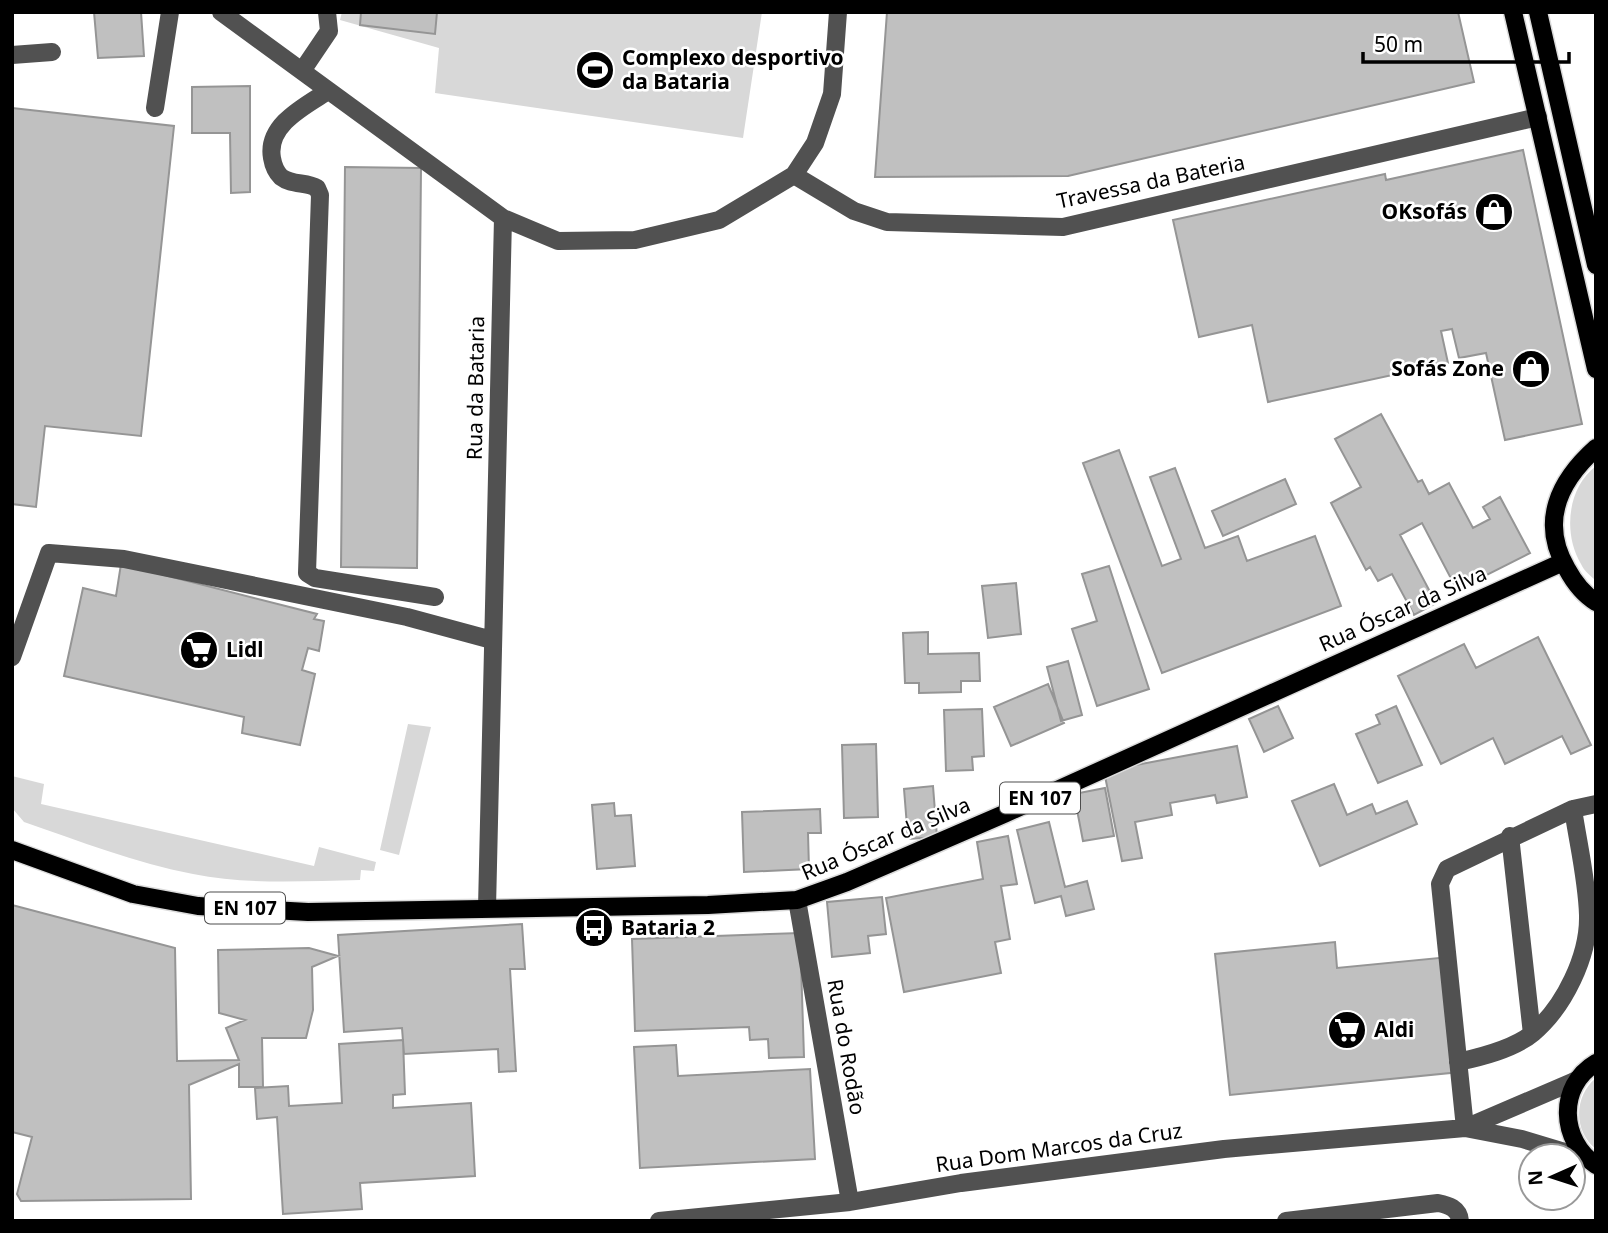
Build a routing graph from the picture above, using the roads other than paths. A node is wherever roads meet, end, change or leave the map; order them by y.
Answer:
1 (170, 12) edge
2 (221, 12) edge
3 (327, 12) edge
4 (838, 12) edge
5 (1513, 12) edge
6 (1538, 12) edge
7 (52, 52) dead end
8 (12, 55) edge
9 (302, 71) junction
10 (328, 90) junction
11 (155, 108) dead end
12 (1538, 117) junction
13 (794, 175) junction
14 (502, 218) junction
15 (1596, 265) edge
16 (1596, 369) edge
17 (1596, 448) edge
18 (1563, 562) junction
19 (435, 597) dead end
20 (1596, 601) edge
21 (492, 640) junction
22 (12, 657) edge
23 (1596, 804) edge
24 (1573, 808) junction
25 (1510, 836) junction
26 (12, 850) edge
27 (797, 900) junction
28 (487, 908) junction
29 (1532, 1034) junction
30 (1458, 1062) junction
31 (1596, 1063) edge
32 (1577, 1080) junction
33 (1465, 1129) junction
34 (1590, 1161) edge
35 (850, 1202) junction
36 (659, 1221) edge
37 (1286, 1221) edge
38 (1460, 1221) edge

1 - 11 street
2 - 9 street
3 - 9 street
4 - 13 street
5 - 12 main road
6 - 15 main road
7 - 8 street
9 - 10 street
10 - 14 street
10 - 19 street
12 - 13 street, Travessa da Bateria
12 - 16 main road
13 - 14 street
14 - 21 street, Rua da Bataria
17 - 18 main road
18 - 20 main road
18 - 27 main road, Rua Óscar da Silva / EN 107
21 - 22 street
21 - 28 street, Rua da Bataria
23 - 24 street
24 - 25 street
24 - 29 street
25 - 29 street
25 - 30 street
26 - 28 main road, Rua Óscar da Silva / EN 107
27 - 28 main road, Rua Óscar da Silva / EN 107
27 - 35 street, Rua do Rodão
29 - 30 street
30 - 33 street
31 - 32 main road
32 - 33 street, Rua Dom Marcos da Cruz
32 - 34 main road
33 - 34 street, Rua Dom Marcos da Cruz
33 - 35 street, Rua Dom Marcos da Cruz
35 - 36 street, Rua Dom Marcos da Cruz
37 - 38 street

